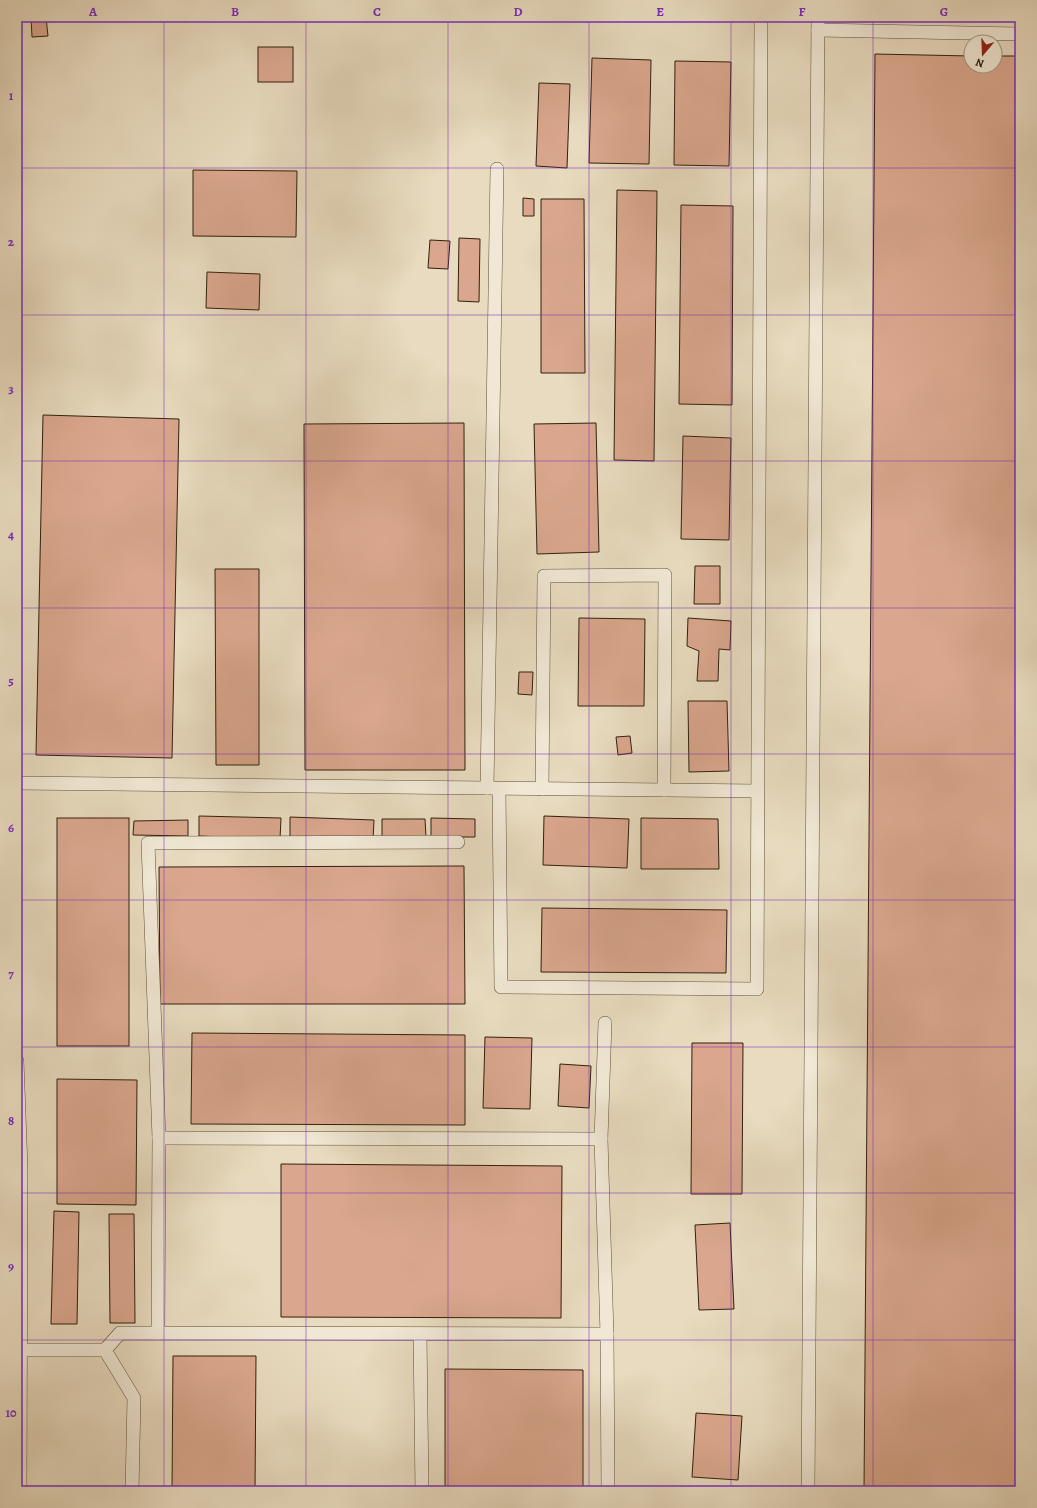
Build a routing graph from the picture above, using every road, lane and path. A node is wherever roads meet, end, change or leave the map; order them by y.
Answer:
1 (761, 17) edge
2 (818, 17) edge
3 (818, 30) junction
4 (1020, 34) edge
5 (496, 169) dead end
6 (17, 783) edge
7 (493, 789) junction
8 (542, 789) junction
9 (664, 790) junction
10 (757, 791) junction
11 (458, 842) dead end
12 (605, 1024) dead end
13 (17, 1061) edge
14 (159, 1138) junction
15 (601, 1139) junction
16 (19, 1168) edge
17 (158, 1333) junction
18 (420, 1334) junction
19 (607, 1334) junction
20 (20, 1350) junction
21 (105, 1350) junction
22 (20, 1491) edge
23 (132, 1491) edge
24 (422, 1491) edge
25 (608, 1491) edge
26 (808, 1491) edge

1 - 10 lane
2 - 3 lane
3 - 4 lane
3 - 26 lane
5 - 7 lane
6 - 7 lane
7 - 8 lane
7 - 10 lane
8 - 9 lane
8 - 9 lane
9 - 10 lane
11 - 14 lane
12 - 15 lane
13 - 16 lane
14 - 15 lane
14 - 17 lane
15 - 19 lane
16 - 20 lane
17 - 18 lane
17 - 21 lane
18 - 19 lane
18 - 24 lane
19 - 25 lane
20 - 21 lane
20 - 22 lane
21 - 23 lane

